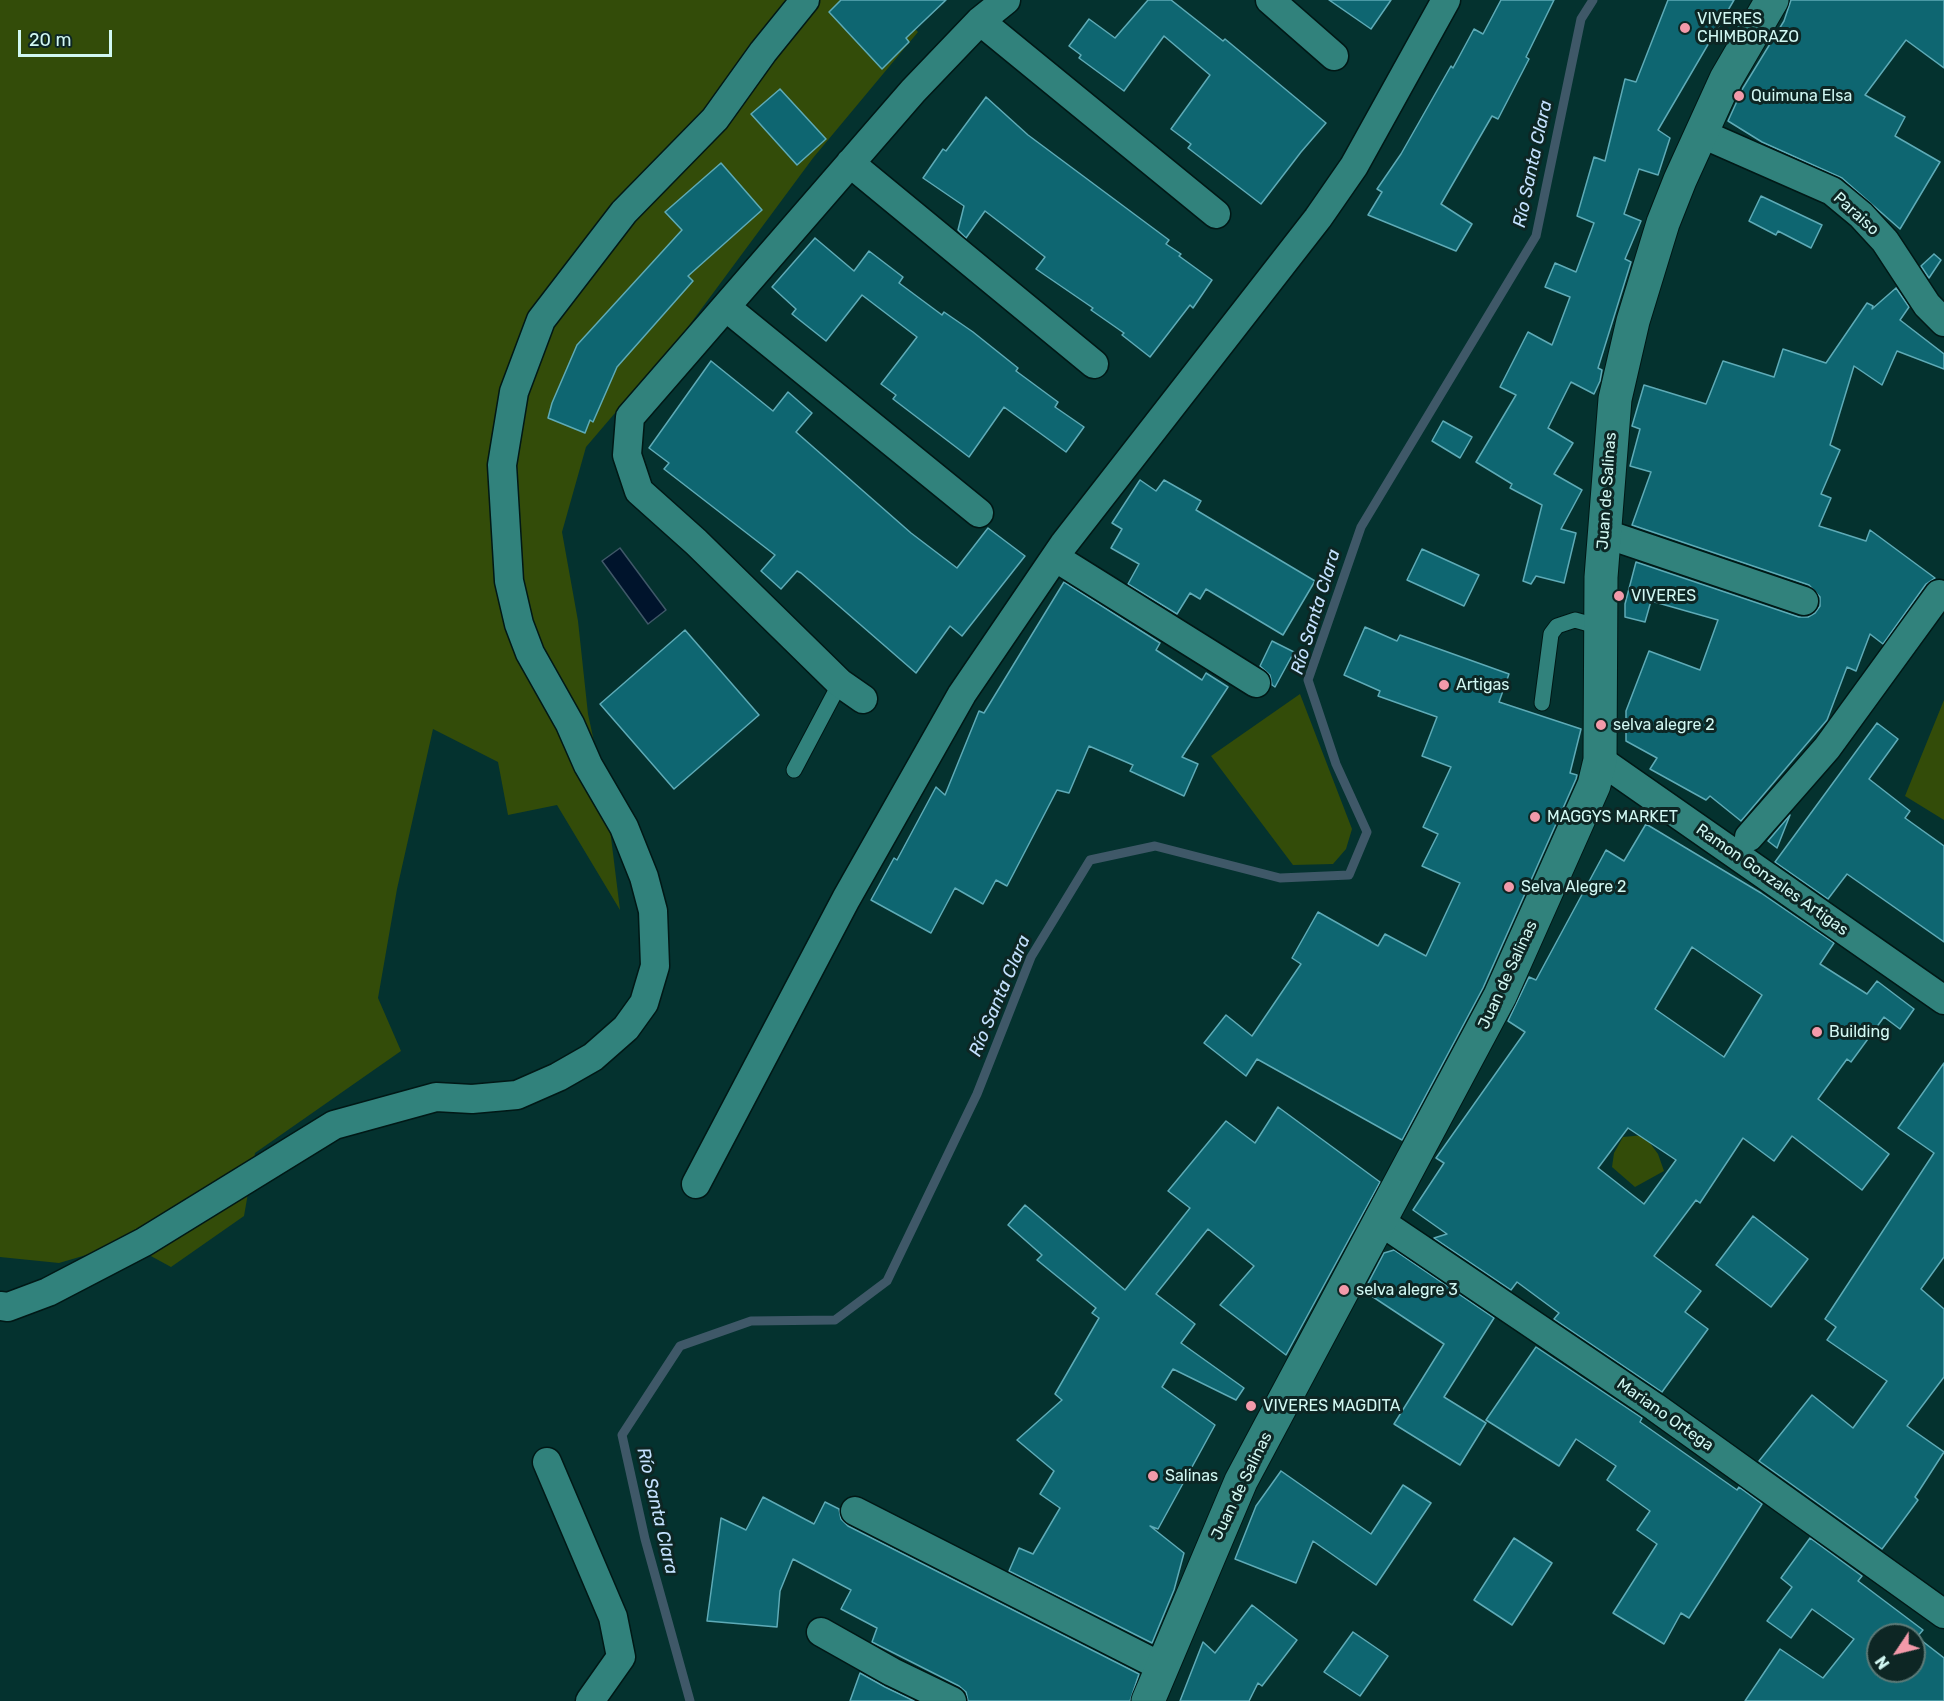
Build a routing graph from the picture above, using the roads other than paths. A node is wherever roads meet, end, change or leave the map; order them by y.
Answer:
1 (805, 0) edge
2 (1006, 0) edge
3 (1270, 0) edge
4 (1446, 0) edge
5 (1772, 0) edge
6 (980, 21) junction
7 (1334, 56) dead end
8 (1700, 134) junction
9 (850, 164) junction
10 (1216, 214) dead end
11 (727, 308) junction
12 (1944, 322) edge
13 (1094, 364) dead end
14 (979, 513) dead end
15 (1603, 533) junction
16 (1056, 558) junction
17 (1939, 594) dead end
18 (1803, 601) dead end
19 (1600, 627) junction
20 (840, 683) junction
21 (1256, 683) dead end
22 (863, 699) dead end
23 (1542, 703) dead end
24 (1600, 760) junction
25 (794, 770) dead end
26 (1749, 837) dead end
27 (1944, 1000) edge
28 (696, 1184) dead end
29 (1381, 1222) junction
30 (0, 1306) edge
31 (547, 1462) dead end
32 (855, 1511) dead end
33 (1944, 1614) edge
34 (821, 1632) dead end
35 (1162, 1667) junction
36 (590, 1701) edge
37 (952, 1701) edge
38 (1148, 1701) edge

1 - 30 street
2 - 6 street
3 - 7 street
4 - 16 street
5 - 8 street, Juan de Salinas
6 - 9 street
6 - 10 street
8 - 12 street, Paraiso
8 - 15 street, Juan de Salinas
9 - 11 street
9 - 13 street
11 - 14 street
11 - 20 street
15 - 18 street
15 - 19 street, Juan de Salinas
16 - 21 street
16 - 28 street
17 - 26 street
19 - 23 lane
19 - 24 street, Juan de Salinas
20 - 22 street
20 - 25 lane
24 - 27 street, Ramon Gonzales Artigas
24 - 29 street, Juan de Salinas
29 - 33 street, Mariano Ortega
29 - 35 street, Juan de Salinas
31 - 36 street
32 - 35 street
34 - 37 street
35 - 38 street, Juan de Salinas

